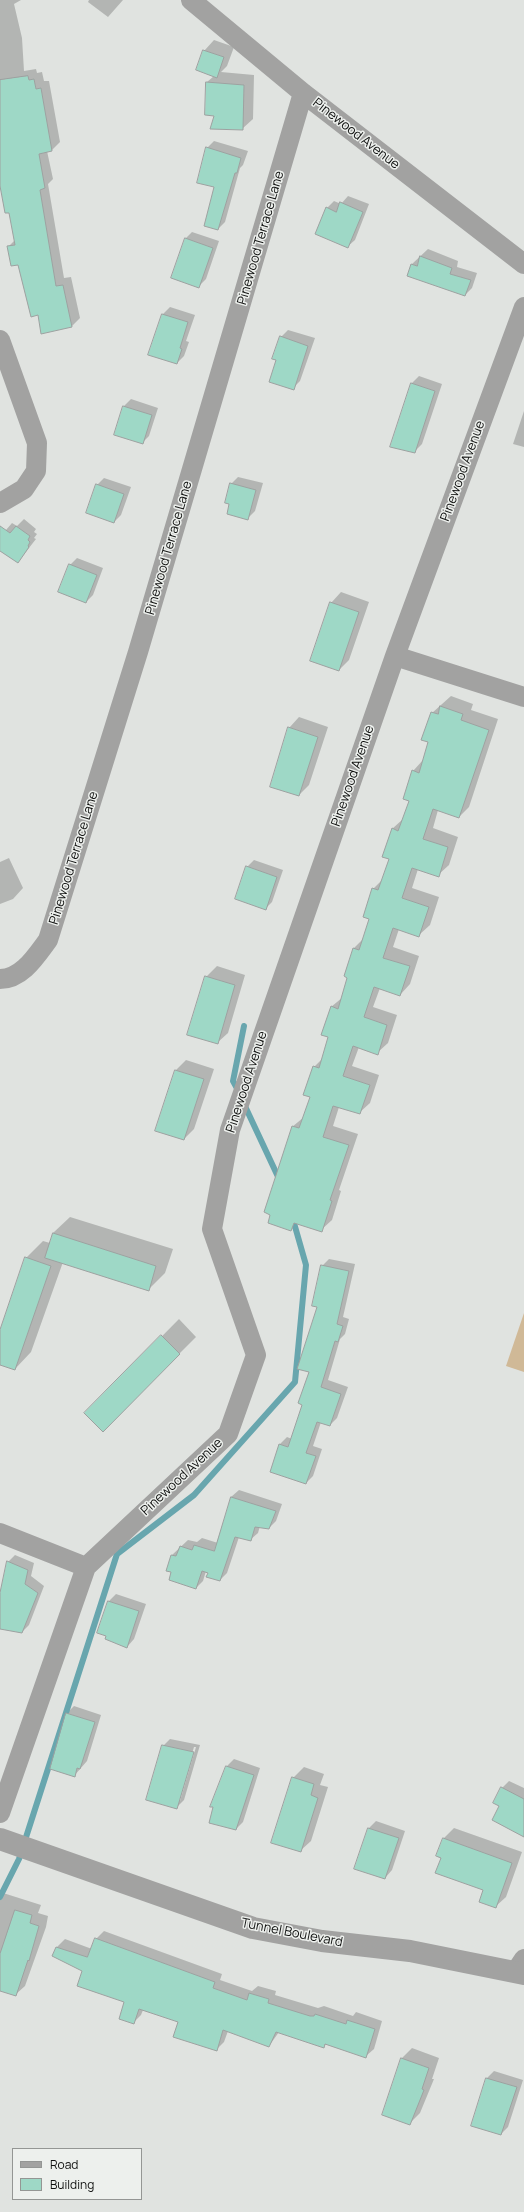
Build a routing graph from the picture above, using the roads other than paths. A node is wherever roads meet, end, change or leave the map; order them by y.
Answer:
1 (191, 0) edge
2 (303, 93) junction
3 (524, 264) edge
4 (524, 307) edge
5 (0, 340) edge
6 (0, 502) edge
7 (395, 656) junction
8 (524, 697) edge
9 (0, 979) edge
10 (0, 1533) edge
11 (86, 1567) junction
12 (0, 1813) edge
13 (0, 1839) edge
14 (522, 1968) edge

1 - 2 street, Pinewood Avenue
2 - 3 street, Pinewood Avenue
2 - 9 street, Pinewood Terrace Lane
4 - 7 street, Pinewood Avenue
5 - 6 street
7 - 8 street
7 - 11 street, Pinewood Avenue
10 - 11 street
11 - 12 street, Pinewood Avenue
13 - 14 street, Tunnel Boulevard

